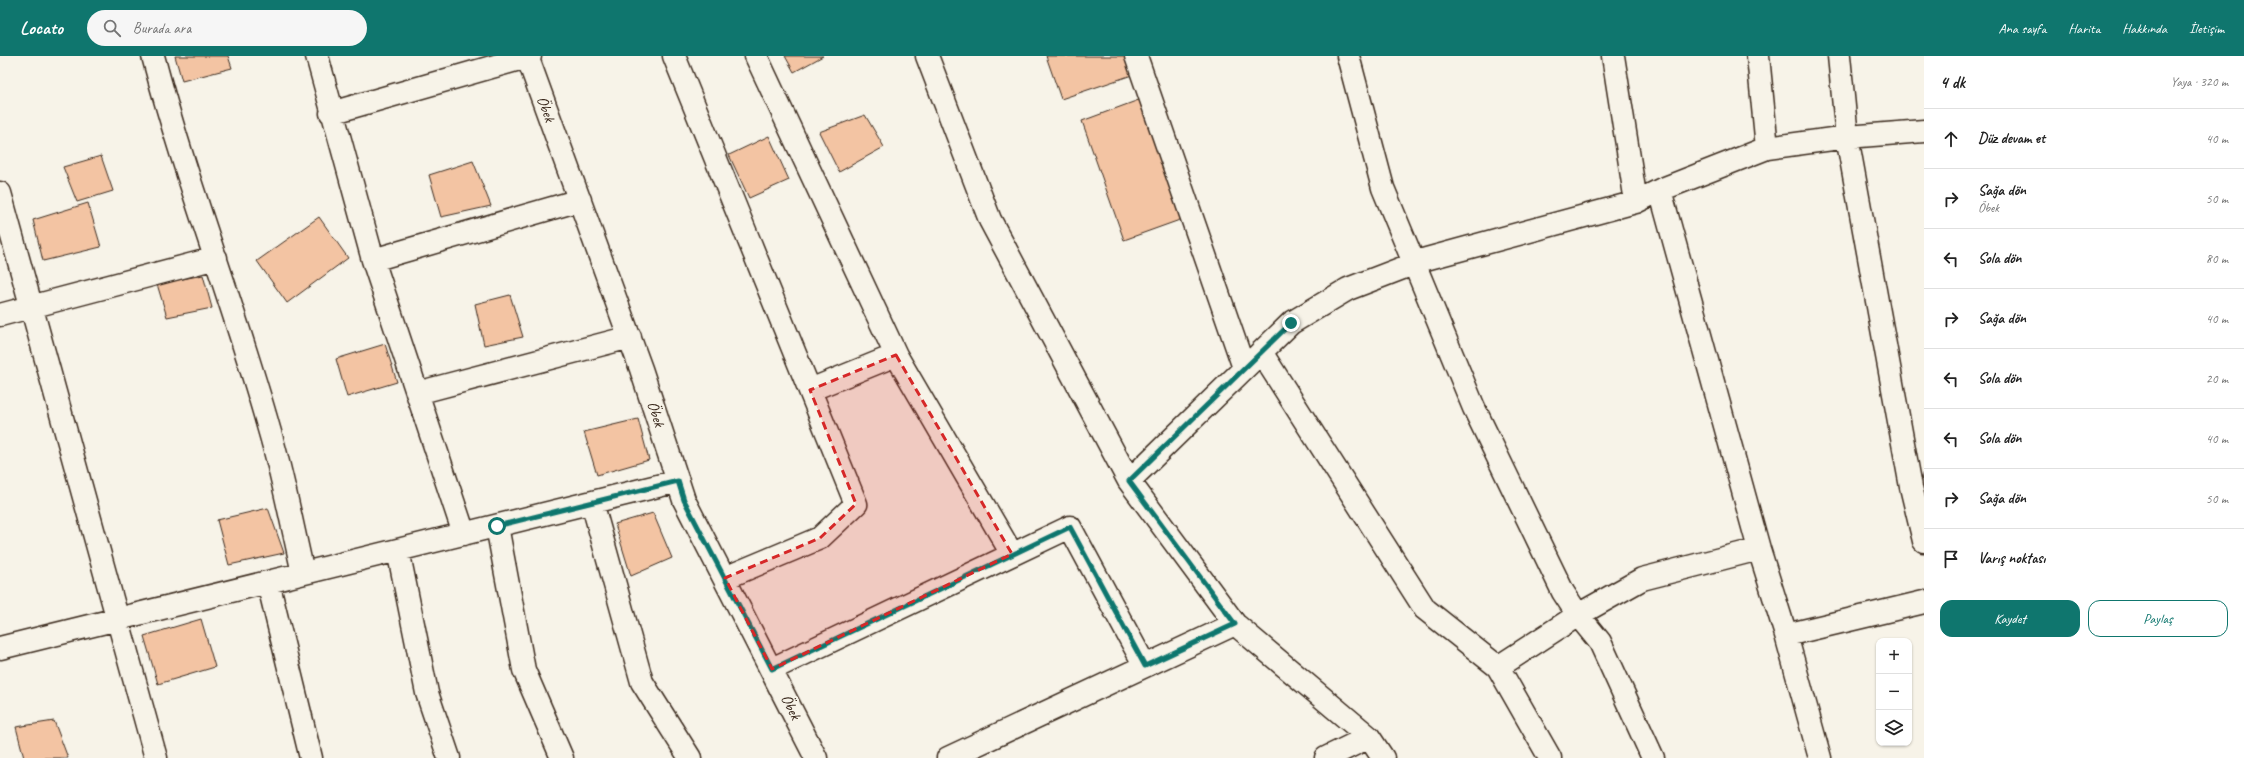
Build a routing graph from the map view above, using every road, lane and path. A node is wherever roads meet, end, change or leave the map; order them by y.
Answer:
1 (153, 56) edge
2 (317, 56) edge
3 (528, 56) edge
4 (674, 56) edge
5 (756, 56) edge
6 (927, 56) edge
7 (1136, 56) edge
8 (1348, 56) edge
9 (1613, 56) edge
10 (1758, 56) edge
11 (1839, 56) edge
12 (331, 113) junction
13 (1924, 131) edge
14 (1847, 138) junction
15 (1768, 148) junction
16 (1660, 190) junction
17 (0, 193) edge
18 (580, 200) junction
19 (1636, 202) junction
20 (216, 258) junction
21 (373, 260) junction
22 (1414, 264) junction
23 (30, 307) junction
24 (0, 316) edge
25 (630, 337) junction
26 (1261, 352) junction
27 (896, 355) junction
28 (1244, 368) junction
29 (810, 390) junction
30 (417, 393) junction
31 (678, 481) junction
32 (1129, 481) junction
33 (1918, 486) edge
34 (592, 502) junction
35 (497, 526) junction
36 (464, 534) junction
37 (1924, 541) edge
38 (1758, 549) junction
39 (398, 550) junction
40 (1012, 554) junction
41 (304, 573) junction
42 (725, 578) junction
43 (268, 582) junction
44 (1924, 602) edge
45 (1578, 615) junction
46 (116, 620) junction
47 (1235, 624) junction
48 (1786, 635) junction
49 (0, 648) edge
50 (1145, 666) junction
51 (1498, 668) junction
52 (772, 669) junction
53 (1369, 737) junction
54 (156, 758) edge
55 (311, 758) edge
56 (448, 758) edge
57 (562, 758) edge
58 (690, 758) edge
59 (816, 758) edge
60 (948, 758) edge
61 (1326, 758) edge
62 (1383, 758) edge
63 (1550, 758) edge
64 (1653, 758) edge
65 (1820, 758) edge

1 - 20 street
2 - 12 street
3 - 12 street
3 - 18 street, Öbek
4 - 29 street
5 - 27 street
6 - 32 street
7 - 28 street
8 - 22 street
9 - 19 street
10 - 15 street
11 - 14 street
12 - 21 street
13 - 14 street
14 - 15 street
14 - 33 street
15 - 16 street
16 - 19 street
16 - 38 street
17 - 23 street
18 - 21 street
18 - 25 street, Öbek
19 - 22 street
20 - 23 street
20 - 41 street
21 - 30 street
22 - 26 street
22 - 45 street
23 - 24 street
23 - 46 street
25 - 30 street
25 - 31 street, Öbek
26 - 28 street
26 - 51 street
27 - 29 street
27 - 40 street
28 - 32 street
29 - 42 street
30 - 36 street
31 - 34 street
31 - 42 street, Öbek
32 - 47 street
33 - 37 street
34 - 35 street
34 - 58 street
35 - 36 street
35 - 57 street
36 - 39 street
38 - 45 street
38 - 48 street
39 - 41 street
39 - 56 street
40 - 50 street
40 - 52 street
41 - 43 street
42 - 52 street, Öbek
43 - 46 street
43 - 55 street
44 - 48 street
45 - 51 street
45 - 64 street
46 - 49 street
46 - 54 street
47 - 50 street
47 - 53 street
48 - 65 street
50 - 60 street
51 - 63 street
52 - 59 street, Öbek
53 - 61 street
53 - 62 street

